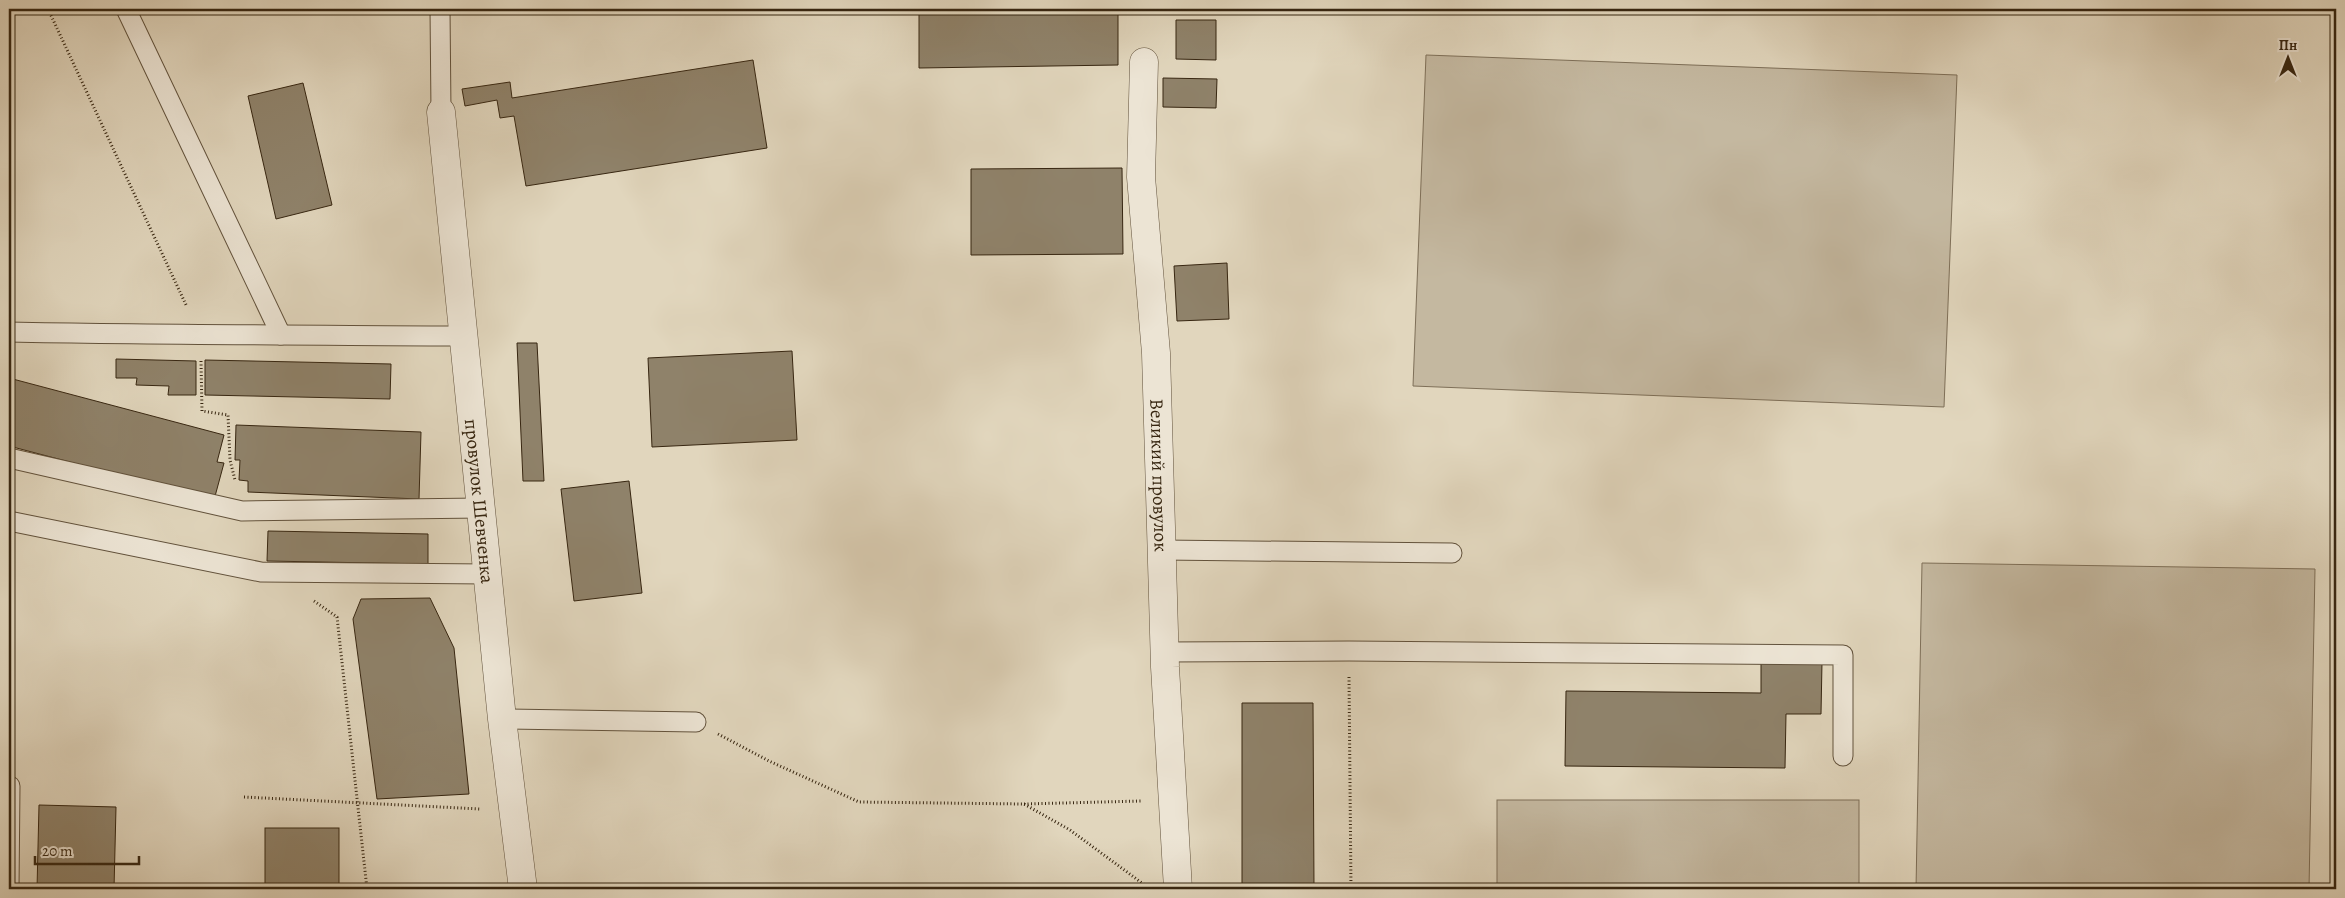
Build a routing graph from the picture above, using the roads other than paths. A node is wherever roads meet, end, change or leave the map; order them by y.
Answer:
1 (126, 9) edge
2 (440, 9) edge
3 (1144, 62) dead end
4 (441, 112) joint
5 (9, 332) edge
6 (281, 335) junction
7 (464, 336) junction
8 (9, 458) edge
9 (481, 508) junction
10 (9, 520) edge
11 (1162, 550) junction
12 (1452, 553) dead end
13 (487, 574) junction
14 (1165, 652) junction
15 (502, 719) junction
16 (696, 722) road end
17 (1844, 756) dead end
18 (10, 786) dead end
19 (9, 889) edge
20 (523, 889) edge
21 (1178, 889) edge

1 - 6 lane
2 - 4 lane
3 - 11 street, Великий провулок
4 - 7 street, провулок Шевченка
5 - 6 lane
6 - 7 lane
7 - 9 street, провулок Шевченка
8 - 9 lane
9 - 13 street, провулок Шевченка
10 - 13 lane
11 - 12 lane
11 - 14 street, Великий провулок
13 - 15 street, провулок Шевченка
14 - 17 lane
14 - 21 street, Великий провулок
15 - 16 lane
15 - 20 street, провулок Шевченка
18 - 19 lane

